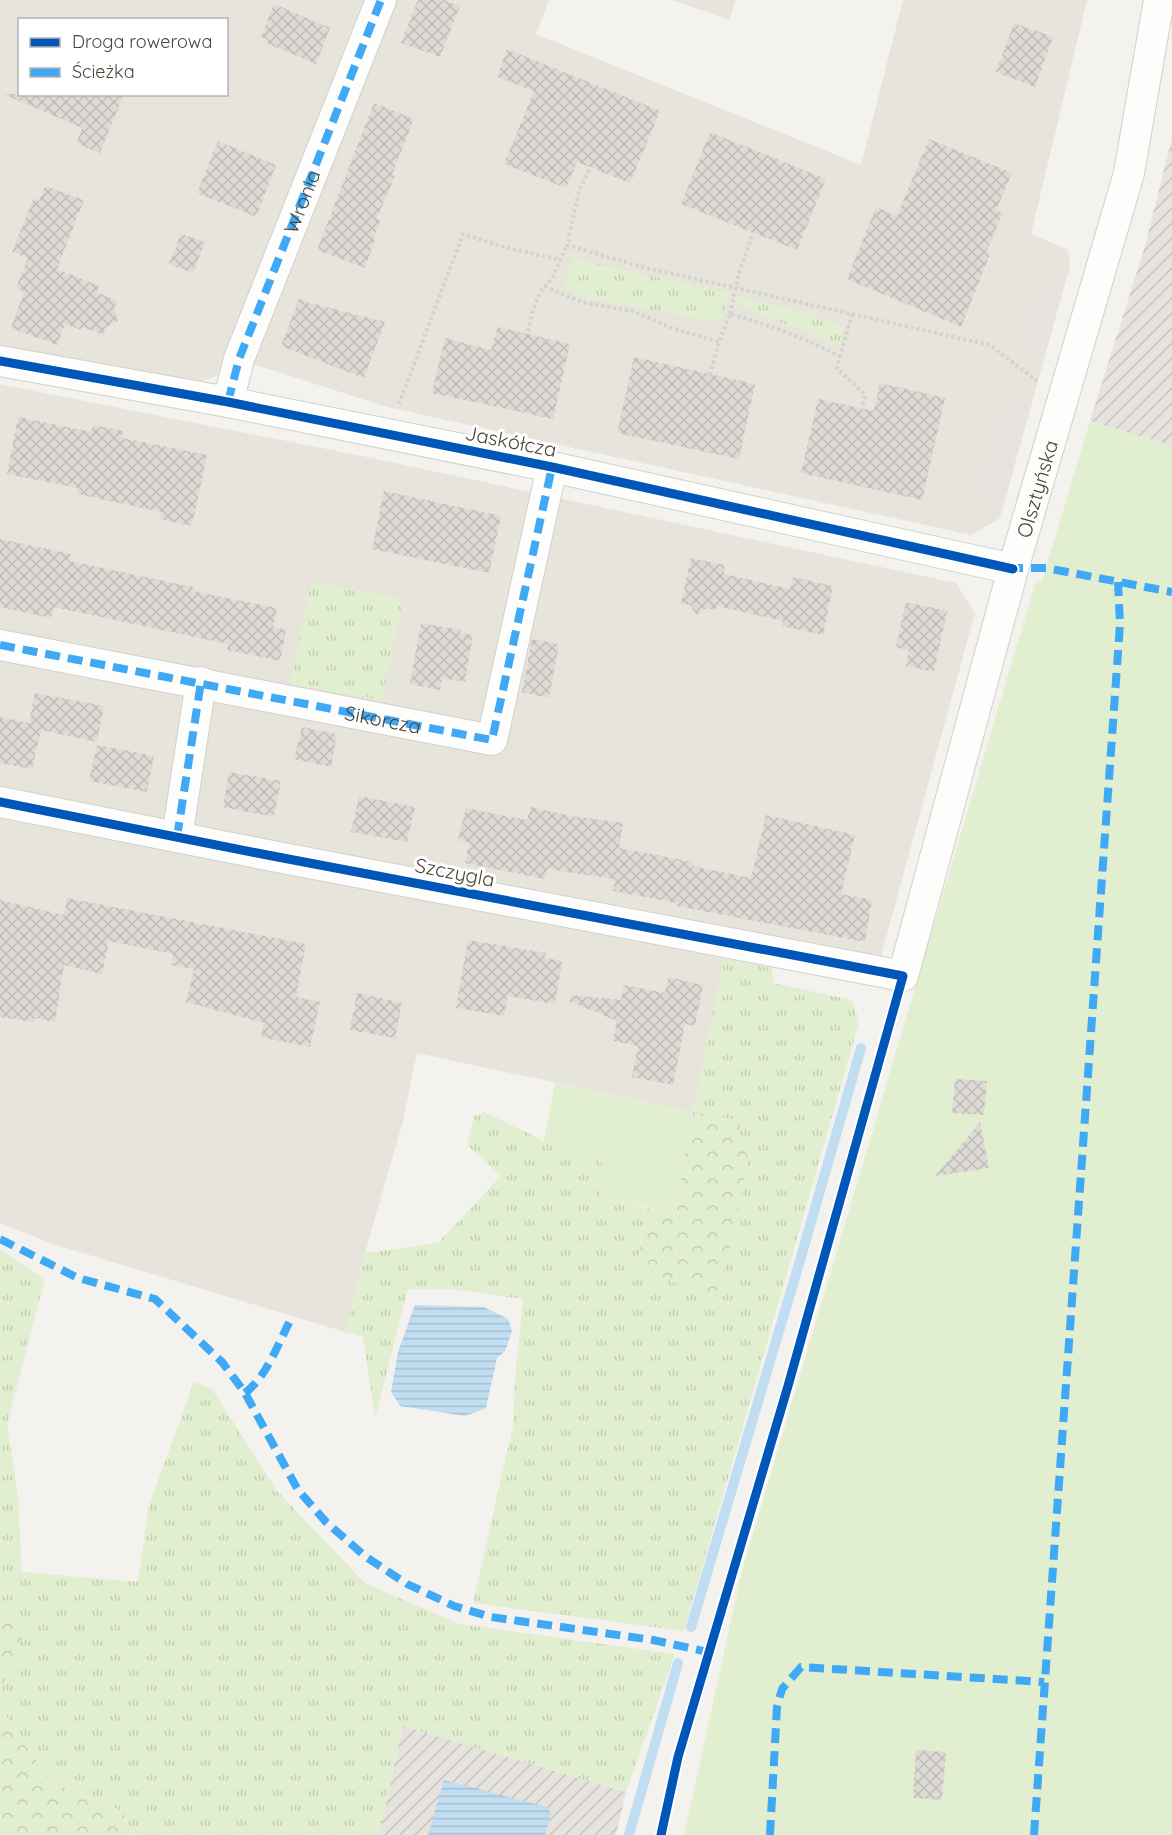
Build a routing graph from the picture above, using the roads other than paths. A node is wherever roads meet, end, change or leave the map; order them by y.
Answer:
1 (381, 0) edge
2 (1159, 0) edge
3 (0, 361) edge
4 (228, 402) junction
5 (552, 467) junction
6 (1013, 569) junction
7 (0, 645) edge
8 (201, 682) junction
9 (0, 802) edge
10 (177, 837) junction
11 (903, 976) joint

1 - 4 street, Wronia
2 - 6 street, Olsztyńska
3 - 4 street, Jaskółcza
4 - 5 street, Jaskółcza
5 - 6 street, Jaskółcza
5 - 8 street, Sikorcza
6 - 11 street, Olsztyńska
7 - 8 street, Sikorcza
8 - 10 street
9 - 10 street, Szczygla
10 - 11 street, Szczygla

